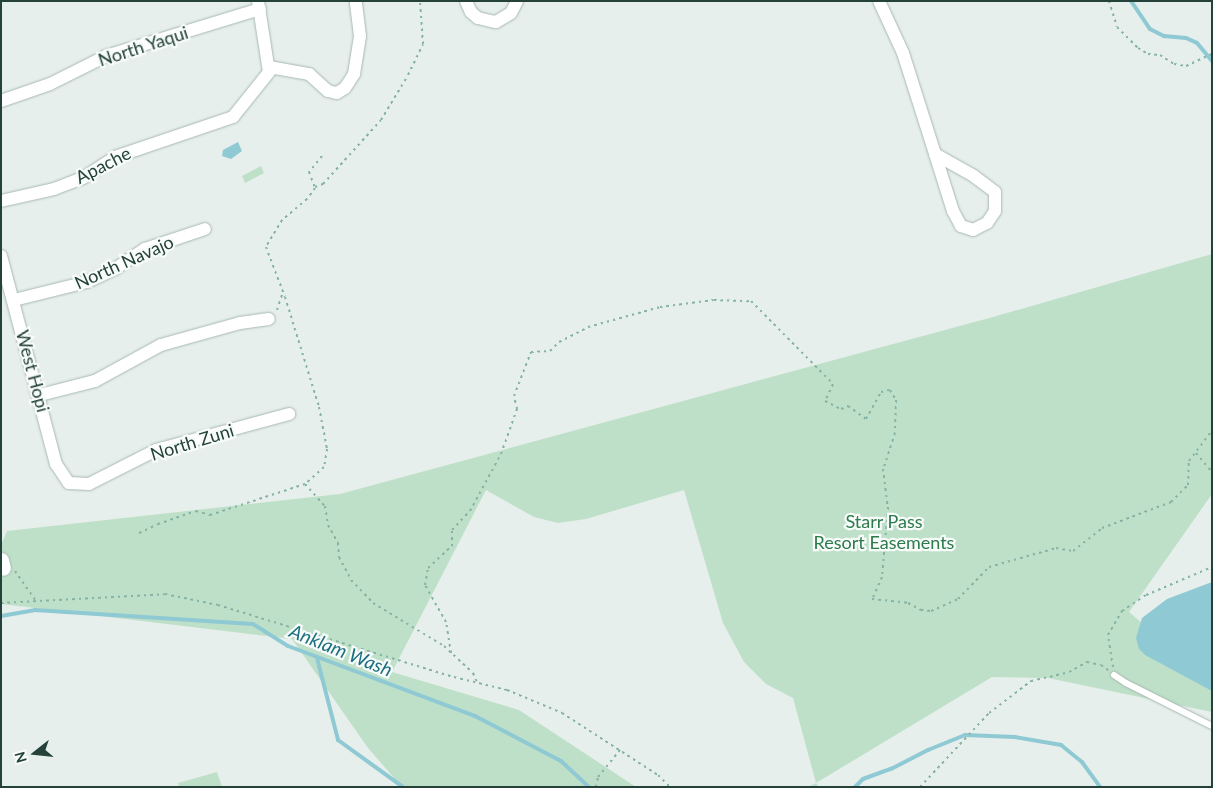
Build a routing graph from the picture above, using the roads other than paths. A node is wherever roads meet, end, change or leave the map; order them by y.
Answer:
1 (356, 1) edge
2 (466, 1) edge
3 (517, 1) edge
4 (879, 1) edge
5 (259, 5) edge
6 (269, 67) junction
7 (1, 100) edge
8 (935, 154) junction
9 (1, 201) edge
10 (205, 229) dead end
11 (1, 256) edge
12 (14, 300) junction
13 (273, 316) road end
14 (40, 395) junction
15 (289, 414) dead end
16 (69, 483) joint
17 (1114, 675) road end
18 (1212, 726) edge

1 - 6 street
2 - 3 street
4 - 8 street
5 - 6 street
5 - 7 street, North Yaqui
6 - 9 street, Apache
8 - 8 street
10 - 12 street, North Navajo
11 - 12 street, West Hopi
12 - 14 street, West Hopi
13 - 14 street
14 - 16 street, West Hopi
15 - 16 street, North Zuni
17 - 18 lane

